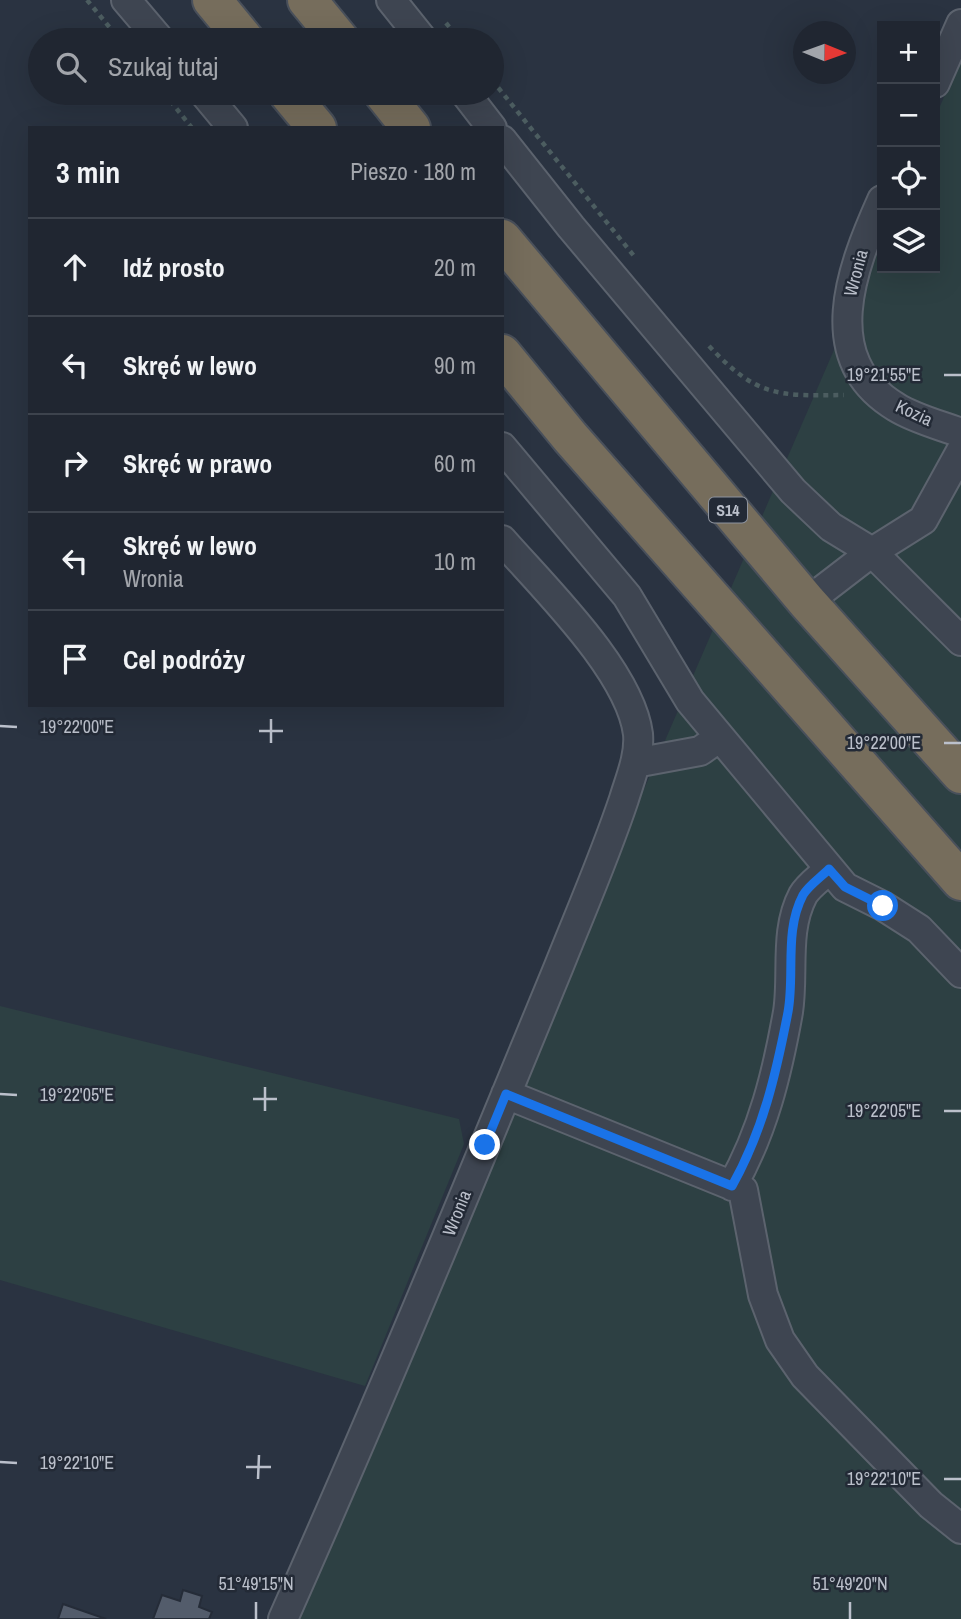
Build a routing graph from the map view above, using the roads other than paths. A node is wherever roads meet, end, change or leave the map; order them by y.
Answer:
1 (126, 0) edge
2 (212, 0) edge
3 (307, 0) edge
4 (391, 0) edge
5 (961, 24) edge
6 (150, 28) edge
7 (235, 28) edge
8 (330, 28) edge
9 (413, 28) edge
10 (940, 72) edge
11 (214, 105) edge
12 (298, 105) edge
13 (393, 105) edge
14 (474, 105) edge
15 (231, 126) edge
16 (315, 126) edge
17 (409, 126) edge
18 (490, 126) edge
19 (504, 143) edge
20 (878, 210) edge
21 (504, 241) edge
22 (851, 349) joint
23 (504, 356) edge
24 (961, 433) edge
25 (504, 449) edge
26 (961, 451) edge
27 (504, 542) edge
28 (872, 552) junction
29 (807, 603) junction
30 (961, 641) edge
31 (720, 737) junction
32 (635, 763) junction
33 (961, 775) edge
34 (829, 869) junction
35 (961, 881) edge
36 (961, 972) edge
37 (506, 1094) junction
38 (732, 1186) junction
39 (961, 1529) edge
40 (284, 1619) edge

1 - 6 street
2 - 7 highway
3 - 8 highway
4 - 9 street
5 - 10 street
11 - 15 street
12 - 16 highway
13 - 17 highway
14 - 18 street
19 - 28 street
20 - 22 street, Wronia
21 - 29 highway, S14
22 - 24 street, Kozia
23 - 35 highway
25 - 31 street
26 - 28 street
27 - 32 street, Wronia
28 - 29 street
28 - 30 street
29 - 33 highway, S14
31 - 32 street
31 - 34 street
32 - 37 street, Wronia
34 - 36 street
34 - 38 street
37 - 38 street
37 - 40 street, Wronia
38 - 39 street

